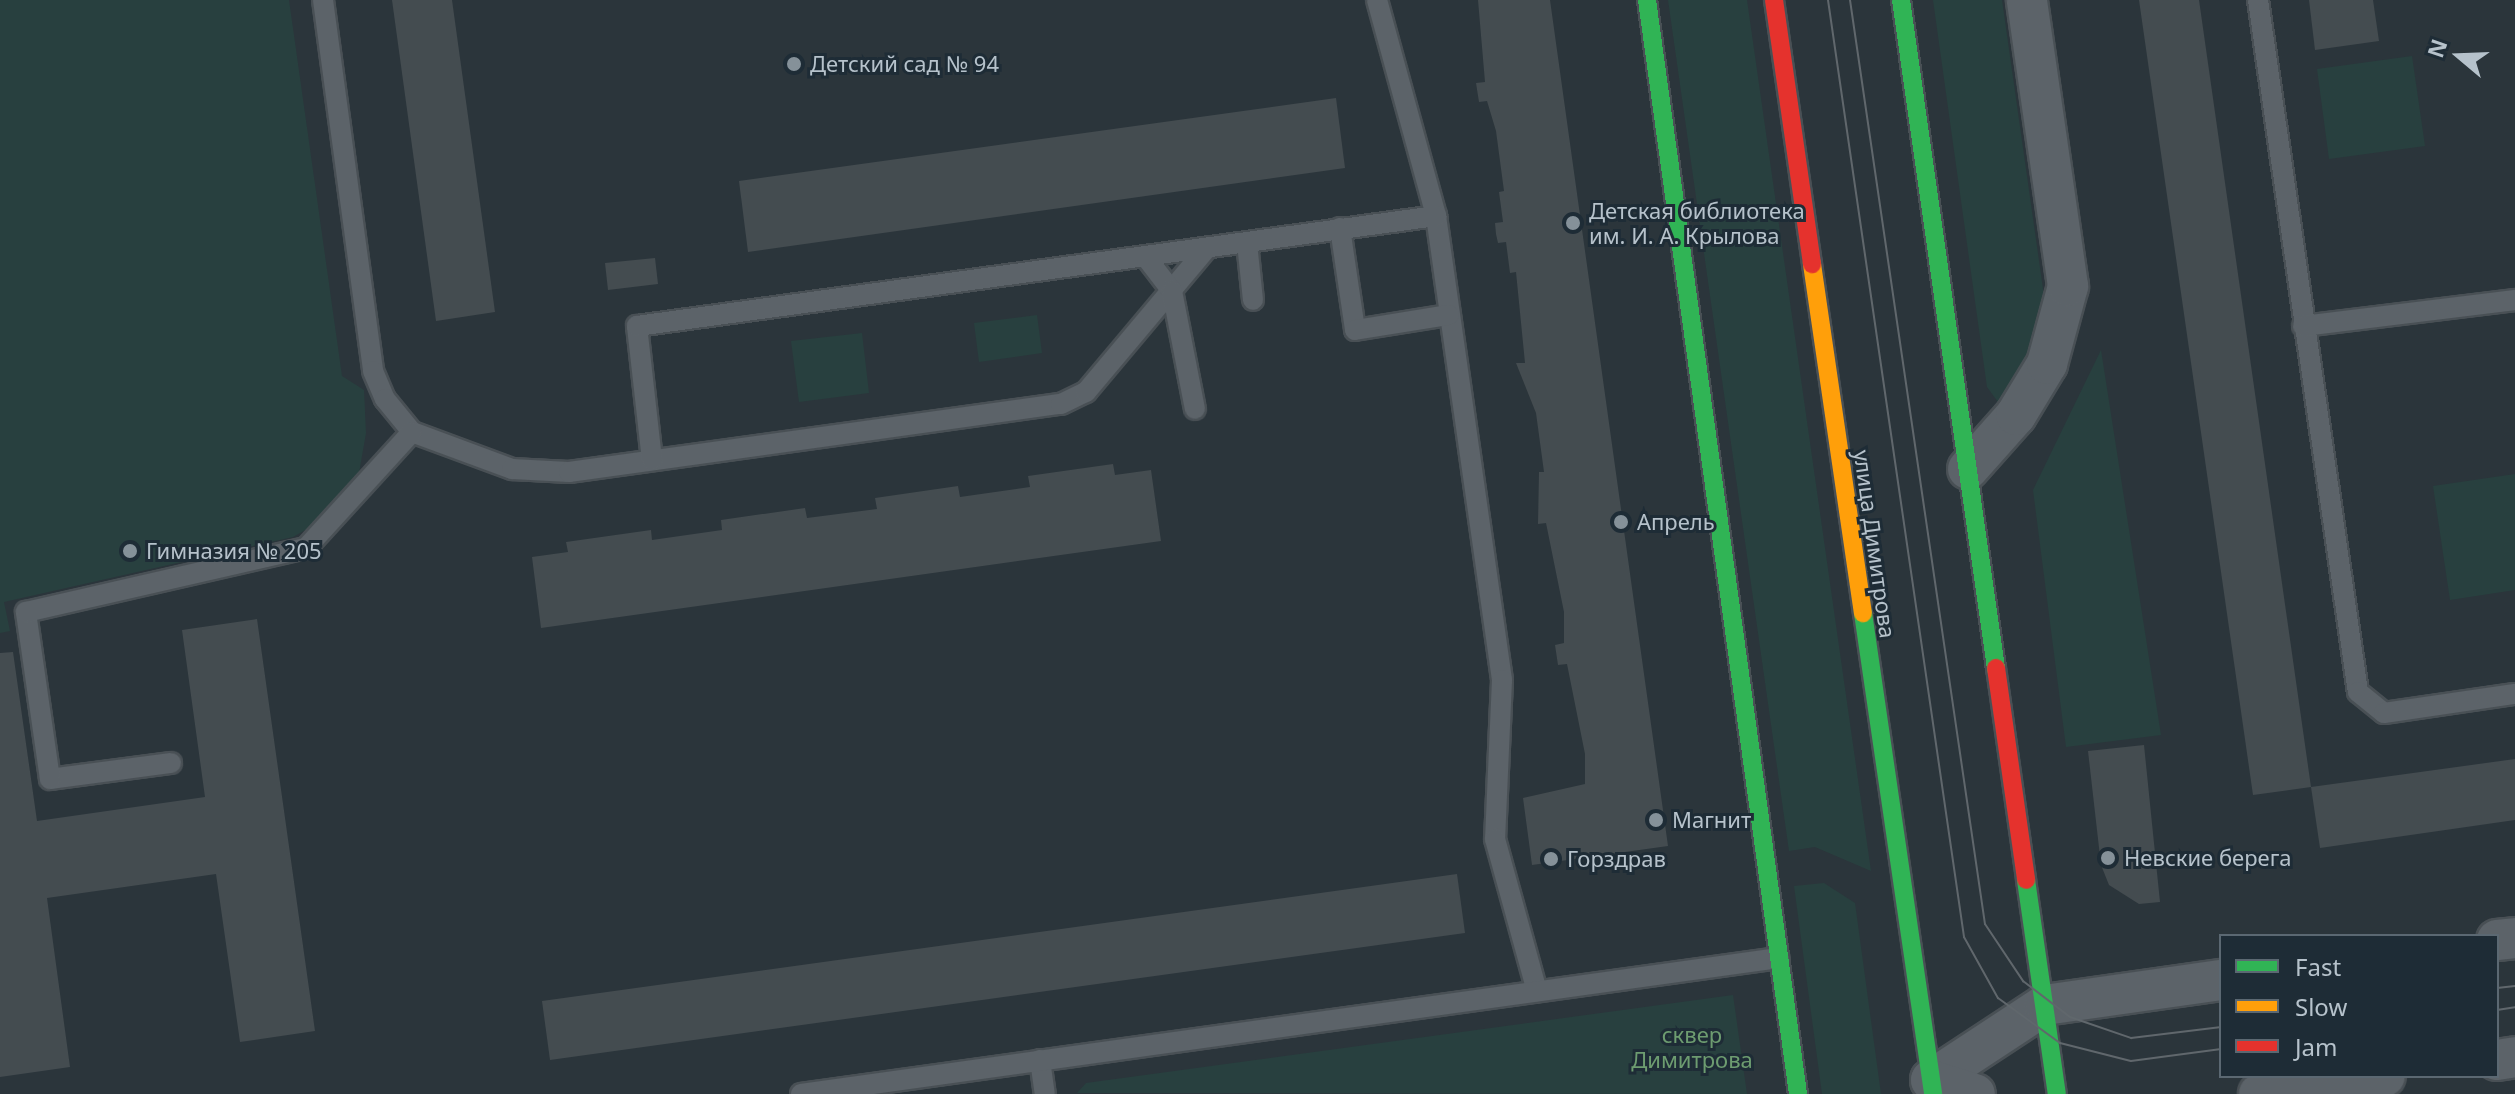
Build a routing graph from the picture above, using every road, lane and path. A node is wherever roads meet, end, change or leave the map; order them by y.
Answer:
1 (323, 0) edge
2 (1377, 0) edge
3 (1647, 0) edge
4 (1774, 0) edge
5 (1901, 0) edge
6 (2027, 0) edge
7 (2258, 0) edge
8 (1436, 216) junction
9 (1340, 228) junction
10 (1247, 243) junction
11 (1206, 249) junction
12 (1145, 256) junction
13 (1172, 291) junction
14 (1253, 300) dead end
15 (2515, 300) edge
16 (1449, 315) junction
17 (2303, 326) junction
18 (1195, 409) dead end
19 (412, 432) junction
20 (652, 460) junction
21 (1968, 469) junction
22 (2515, 694) edge
23 (171, 763) dead end
24 (1779, 958) junction
25 (2219, 980) edge
26 (1537, 991) junction
27 (2045, 1005) junction
28 (1040, 1060) junction
29 (2371, 1078) edge
30 (1932, 1087) edge
31 (801, 1094) edge
32 (1045, 1094) edge
33 (1798, 1094) edge
34 (1975, 1094) edge
35 (2057, 1094) edge
36 (2259, 1094) edge

1 - 19 lane
2 - 8 lane
3 - 24 street
4 - 30 street, улица Димитрова
5 - 21 street
6 - 21 street
7 - 17 lane
8 - 9 lane
8 - 16 lane
9 - 10 lane
9 - 16 lane
10 - 11 lane
10 - 14 lane
11 - 12 lane
11 - 13 lane
12 - 13 lane
12 - 20 lane
13 - 18 lane
13 - 20 lane
15 - 17 lane
16 - 26 lane
17 - 22 lane
19 - 20 lane
19 - 23 lane
21 - 27 street
24 - 26 lane
24 - 33 street
25 - 27 street
26 - 28 lane
27 - 30 street
27 - 35 street
28 - 31 lane
28 - 32 lane
29 - 36 street
30 - 34 street

